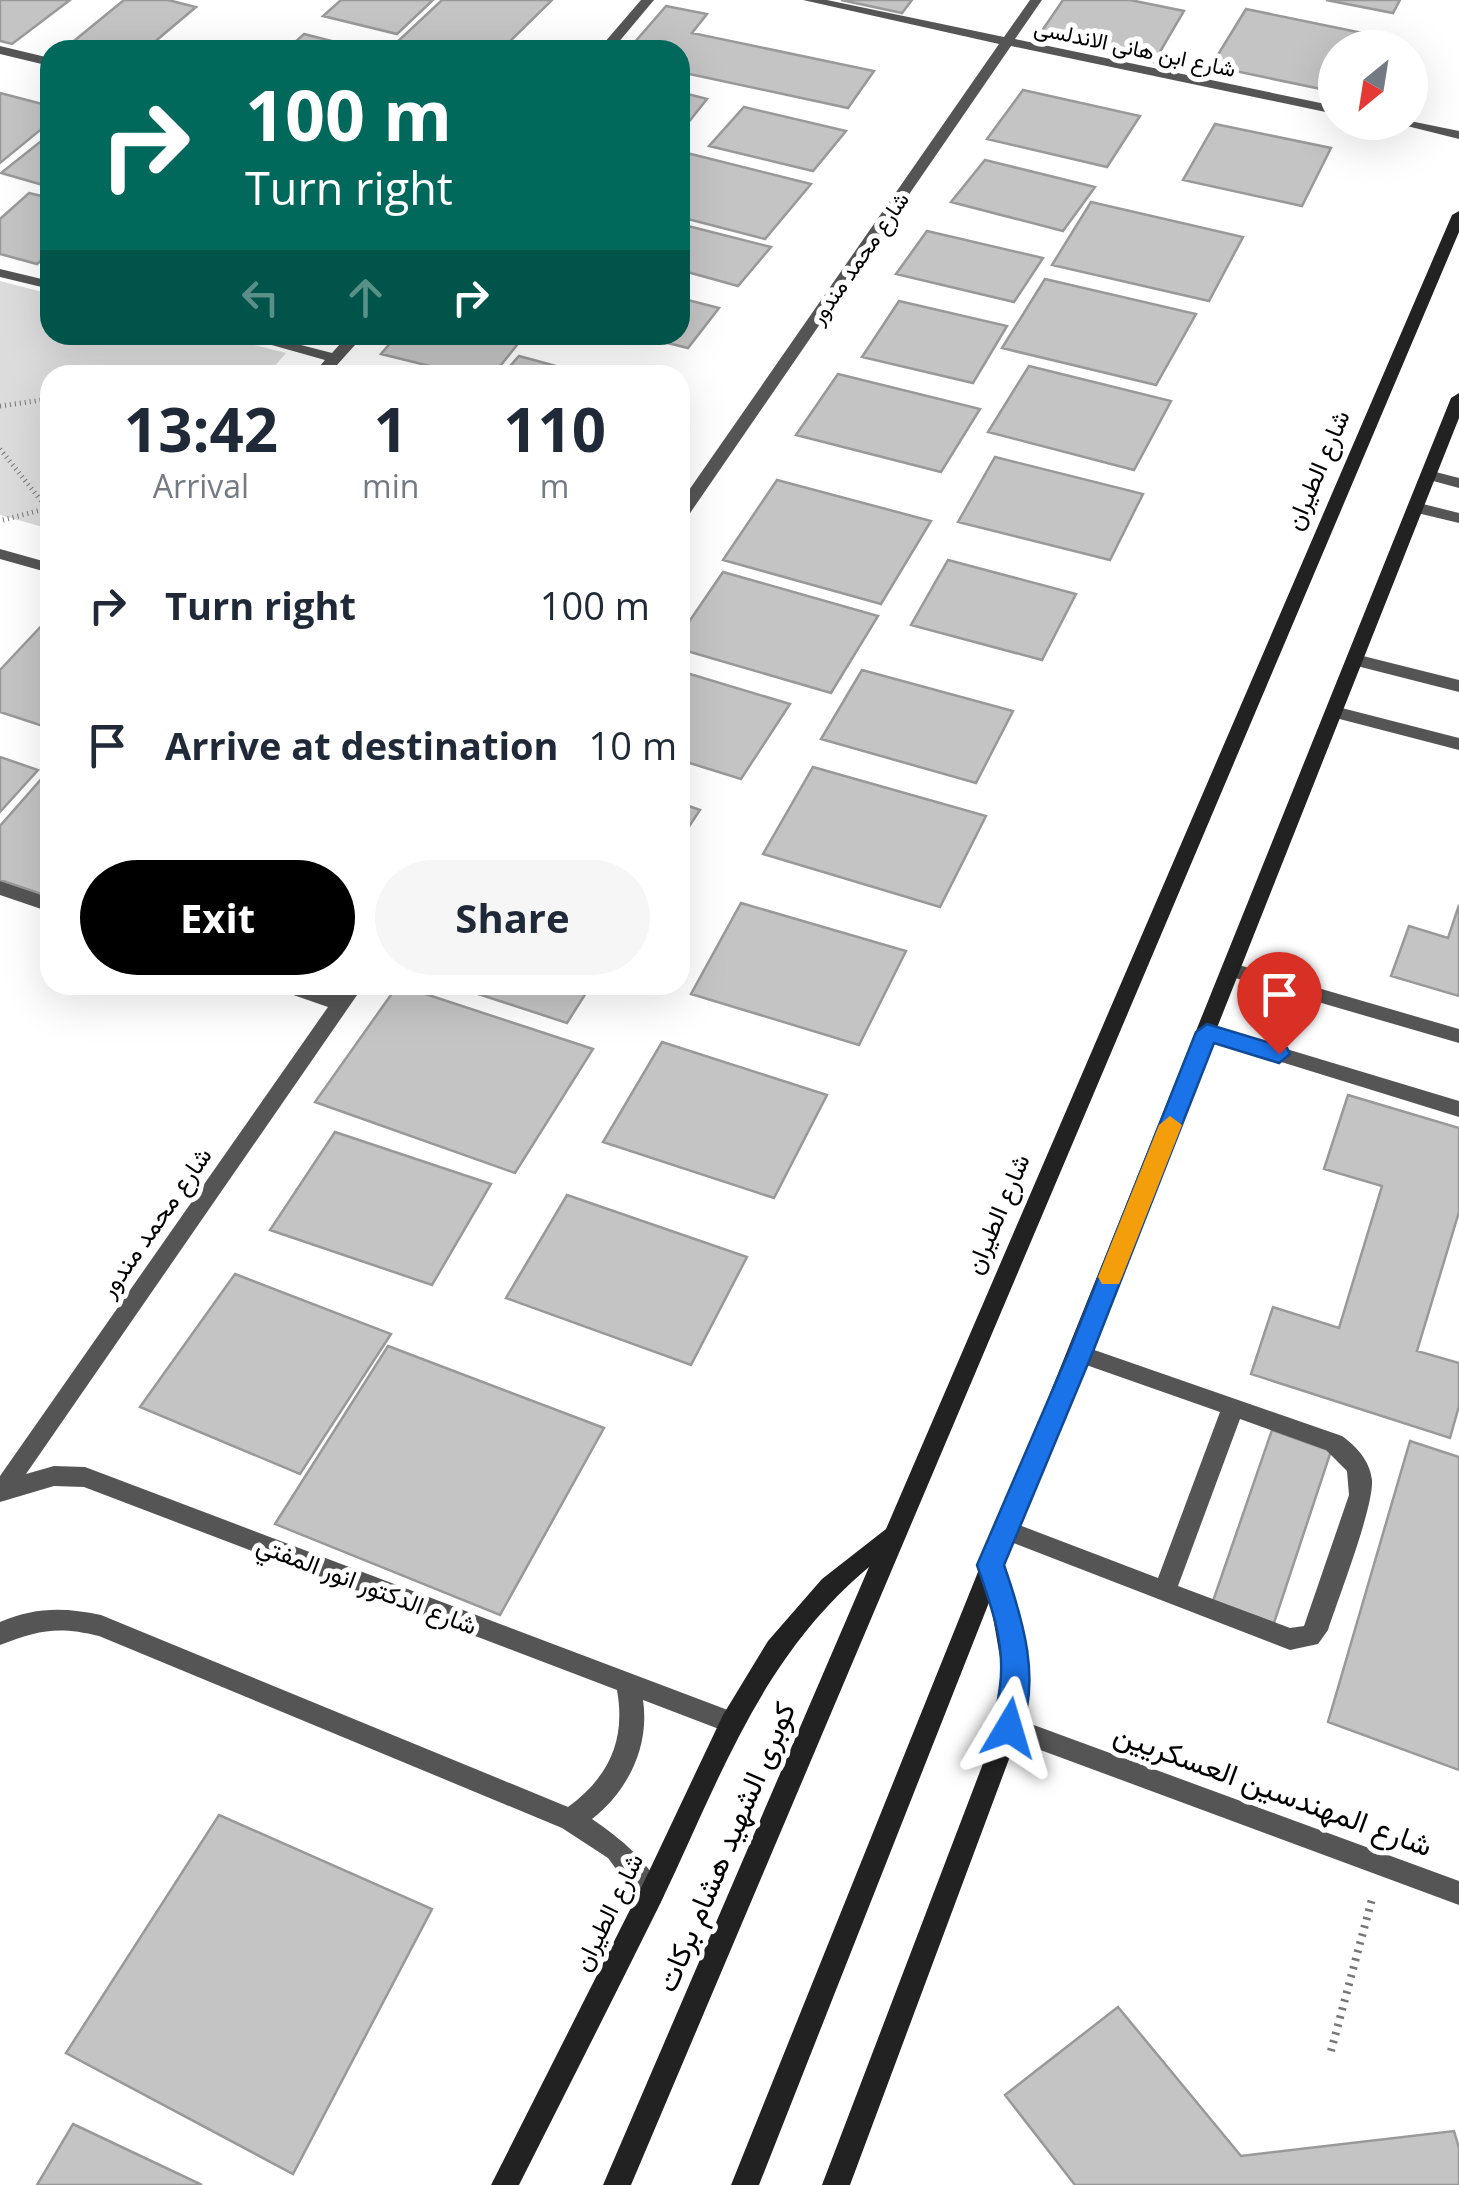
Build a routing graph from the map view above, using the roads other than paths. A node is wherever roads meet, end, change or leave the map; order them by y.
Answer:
1 (648, 0) edge
2 (809, 0) edge
3 (1036, 0) edge
4 (614, 40) edge
5 (1009, 42) junction
6 (0, 50) edge
7 (40, 60) edge
8 (1318, 106) edge
9 (1428, 129) edge
10 (1459, 136) edge
11 (1459, 215) edge
12 (0, 273) edge
13 (40, 283) edge
14 (284, 345) edge
15 (347, 345) edge
16 (335, 358) junction
17 (329, 365) edge
18 (1459, 398) edge
19 (1428, 475) junction
20 (1459, 482) edge
21 (690, 502) edge
22 (1416, 507) junction
23 (1459, 518) edge
24 (0, 554) edge
25 (40, 565) edge
26 (1355, 660) junction
27 (1459, 686) edge
28 (1334, 712) junction
29 (1459, 744) edge
30 (0, 888) edge
31 (40, 902) edge
32 (1232, 970) junction
33 (315, 995) edge
34 (347, 995) edge
35 (341, 1004) junction
36 (1207, 1032) junction
37 (1459, 1036) edge
38 (1459, 1109) edge
39 (1080, 1354) junction
40 (1233, 1408) junction
41 (1, 1492) edge
42 (1006, 1530) junction
43 (893, 1534) junction
44 (990, 1565) junction
45 (1164, 1593) junction
46 (0, 1634) edge
47 (628, 1686) junction
48 (732, 1722) junction
49 (1009, 1728) junction
50 (570, 1820) junction
51 (1459, 1893) edge
52 (651, 1895) junction
53 (505, 2185) edge
54 (617, 2185) edge
55 (745, 2185) edge
56 (836, 2185) edge

1 - 4 street
2 - 5 street, شارع ابن هانى الاندلسى
3 - 5 street, شارع محمد مندور
5 - 8 street, شارع ابن هانى الاندلسى
5 - 21 street, شارع محمد مندور
6 - 7 street
9 - 10 street
11 - 43 main road, شارع الطيران
12 - 13 street
14 - 16 street
15 - 16 street
16 - 17 street
18 - 19 main road
19 - 20 street
19 - 22 main road
22 - 23 street
22 - 26 main road
24 - 25 street
26 - 27 street
26 - 28 main road
28 - 29 street
28 - 32 main road
30 - 31 street
32 - 36 main road
32 - 37 street
33 - 35 street
34 - 35 street, شارع محمد مندور
35 - 41 street, شارع محمد مندور
36 - 38 street
36 - 39 main road
39 - 40 street
39 - 42 main road
40 - 45 street
40 - 45 street
41 - 47 street, شارع الدكتور انور المفتي
42 - 44 main road
42 - 45 street
43 - 48 main road, شارع الطيران
43 - 54 main road, كوبرى الشهيد هشام بركات
44 - 49 main road
44 - 55 main road
46 - 50 street
47 - 48 street, شارع الدكتور انور المفتي
47 - 50 street
48 - 52 main road, شارع الطيران
49 - 51 street, شارع المهندسين العسكريين
49 - 56 main road
50 - 52 street
52 - 53 main road, شارع الطيران

